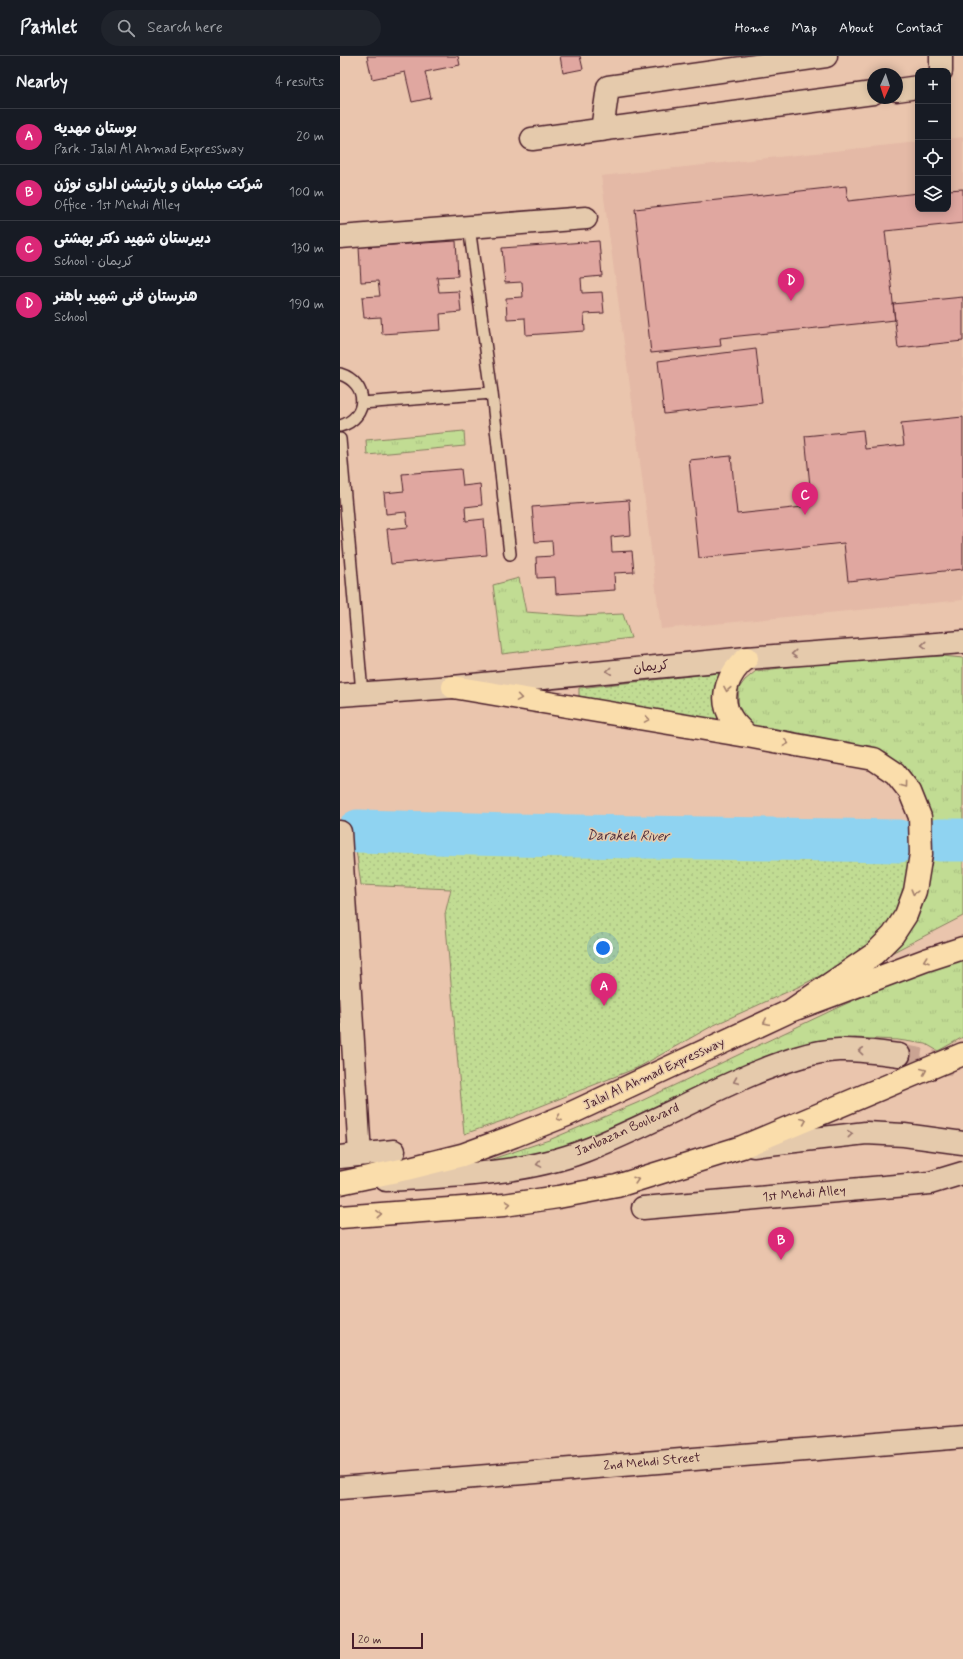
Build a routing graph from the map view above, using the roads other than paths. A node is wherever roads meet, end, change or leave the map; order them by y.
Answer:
1 (826, 56) edge
2 (940, 56) edge
3 (941, 68) edge
4 (915, 87) edge
5 (903, 89) edge
6 (867, 94) edge
7 (602, 130) junction
8 (532, 139) dead end
9 (586, 218) dead end
10 (468, 227) junction
11 (340, 237) edge
12 (340, 374) edge
13 (492, 394) junction
14 (362, 403) junction
15 (340, 426) edge
16 (340, 439) edge
17 (510, 554) dead end
18 (963, 642) edge
19 (747, 658) junction
20 (453, 686) junction
21 (362, 693) junction
22 (340, 695) edge
23 (747, 736) junction
24 (341, 842) edge
25 (342, 898) edge
26 (963, 948) edge
27 (345, 1003) edge
28 (790, 1011) junction
29 (963, 1054) edge
30 (899, 1055) tunnel mouth
31 (963, 1143) edge
32 (742, 1147) junction
33 (359, 1155) edge
34 (963, 1173) edge
35 (343, 1183) edge
36 (643, 1208) dead end
37 (340, 1217) edge
38 (963, 1437) edge
39 (340, 1488) edge

1 - 7 street
2 - 3 street
4 - 5 street
6 - 7 street
7 - 8 street
9 - 10 street
10 - 11 street
10 - 13 lane
12 - 14 lane
13 - 14 lane
13 - 17 lane
14 - 15 lane
16 - 21 lane
18 -> 19 street, کریمان
19 -> 20 street, کریمان
19 -> 23 highway
20 - 21 street, کریمان
20 -> 23 highway
21 - 22 street, کریمان
23 -> 28 highway
24 - 25 street
25 - 27 street
26 -> 28 highway, Jalal Al Ahmad Expressway
27 - 33 street
28 -> 35 highway, Jalal Al Ahmad Expressway
32 -> 29 highway
30 -> 35 street, Janbazan Boulevard
32 -> 31 street
37 -> 32 highway
34 - 36 street, 1st Mehdi Alley
38 - 39 street, 2nd Mehdi Street

